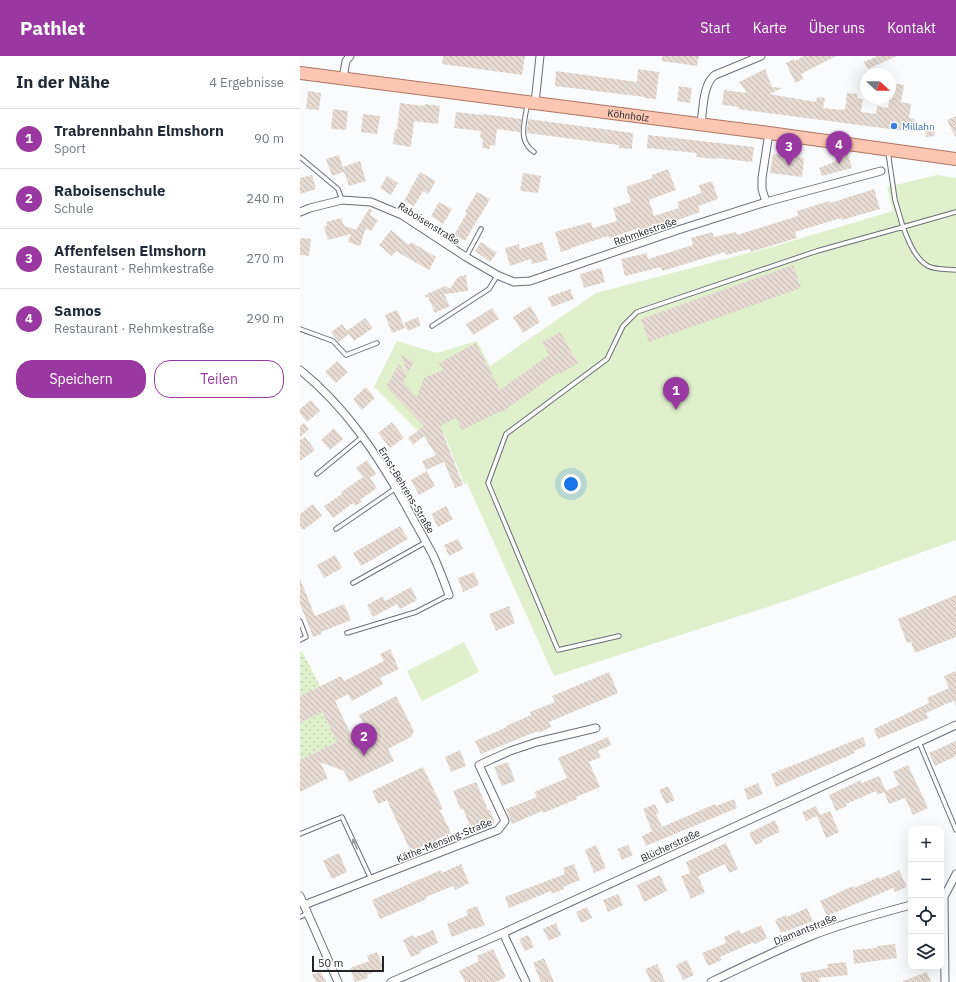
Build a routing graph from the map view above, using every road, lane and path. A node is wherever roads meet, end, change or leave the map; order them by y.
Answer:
1 (350, 56) edge
2 (540, 56) edge
3 (761, 56) edge
4 (300, 73) edge
5 (343, 78) junction
6 (531, 102) junction
7 (701, 124) junction
8 (769, 133) junction
9 (888, 150) junction
10 (534, 152) dead end
11 (300, 157) edge
12 (956, 159) edge
13 (881, 171) dead end
14 (342, 200) junction
15 (766, 202) junction
16 (300, 212) edge
17 (956, 212) edge
18 (902, 227) junction
19 (482, 229) dead end
20 (466, 257) junction
21 (956, 270) edge
22 (498, 275) junction
23 (530, 281) joint
24 (432, 326) dead end
25 (300, 329) edge
26 (377, 343) dead end
27 (300, 370) edge
28 (362, 437) junction
29 (317, 474) dead end
30 (396, 488) junction
31 (336, 529) dead end
32 (426, 542) junction
33 (353, 583) dead end
34 (449, 595) joint
35 (300, 621) edge
36 (347, 633) dead end
37 (619, 636) dead end
38 (300, 640) edge
39 (956, 725) edge
40 (596, 728) dead end
41 (919, 742) junction
42 (956, 830) edge
43 (300, 834) edge
44 (956, 874) edge
45 (370, 879) junction
46 (944, 894) edge
47 (300, 896) edge
48 (942, 898) edge
49 (304, 905) junction
50 (908, 906) edge
51 (308, 913) junction
52 (300, 918) edge
53 (503, 933) junction
54 (338, 982) edge
55 (391, 982) edge
56 (526, 982) edge
57 (711, 982) edge
58 (945, 982) edge

1 - 5 street
2 - 6 street
3 - 7 street
4 - 5 main road, Köhnholz
5 - 6 main road, Köhnholz
6 - 7 main road, Köhnholz
6 - 10 lane
7 - 8 main road, Köhnholz
8 - 9 main road, Köhnholz
8 - 15 street
9 - 12 main road, Köhnholz
9 - 18 lane
11 - 14 lane
13 - 15 street, Rehmkestraße
14 - 16 street, Raboisenstraße
14 - 20 street, Raboisenstraße
15 - 23 street, Rehmkestraße
17 - 18 lane
18 - 21 lane
18 - 37 lane
19 - 20 lane
20 - 22 street, Raboisenstraße
22 - 23 street, Raboisenstraße
22 - 24 lane
25 - 26 lane
27 - 28 street, Ernst-Behrens-Straße
28 - 29 lane
28 - 30 street, Ernst-Behrens-Straße
30 - 31 lane
30 - 32 street, Ernst-Behrens-Straße
32 - 33 lane
32 - 34 street, Ernst-Behrens-Straße
34 - 36 lane
35 - 38 lane
39 - 41 street, Blücherstraße
40 - 45 street, Käthe-Mensing-Straße
41 - 42 lane
41 - 53 street, Blücherstraße
45 -> 43 lane
44 - 46 street
45 - 49 street, Käthe-Mensing-Straße
47 - 49 street
48 - 58 street
49 - 51 street
50 - 57 street, Diamantstraße
51 - 52 lane
51 - 54 street
53 - 55 street, Blücherstraße
53 - 56 street

